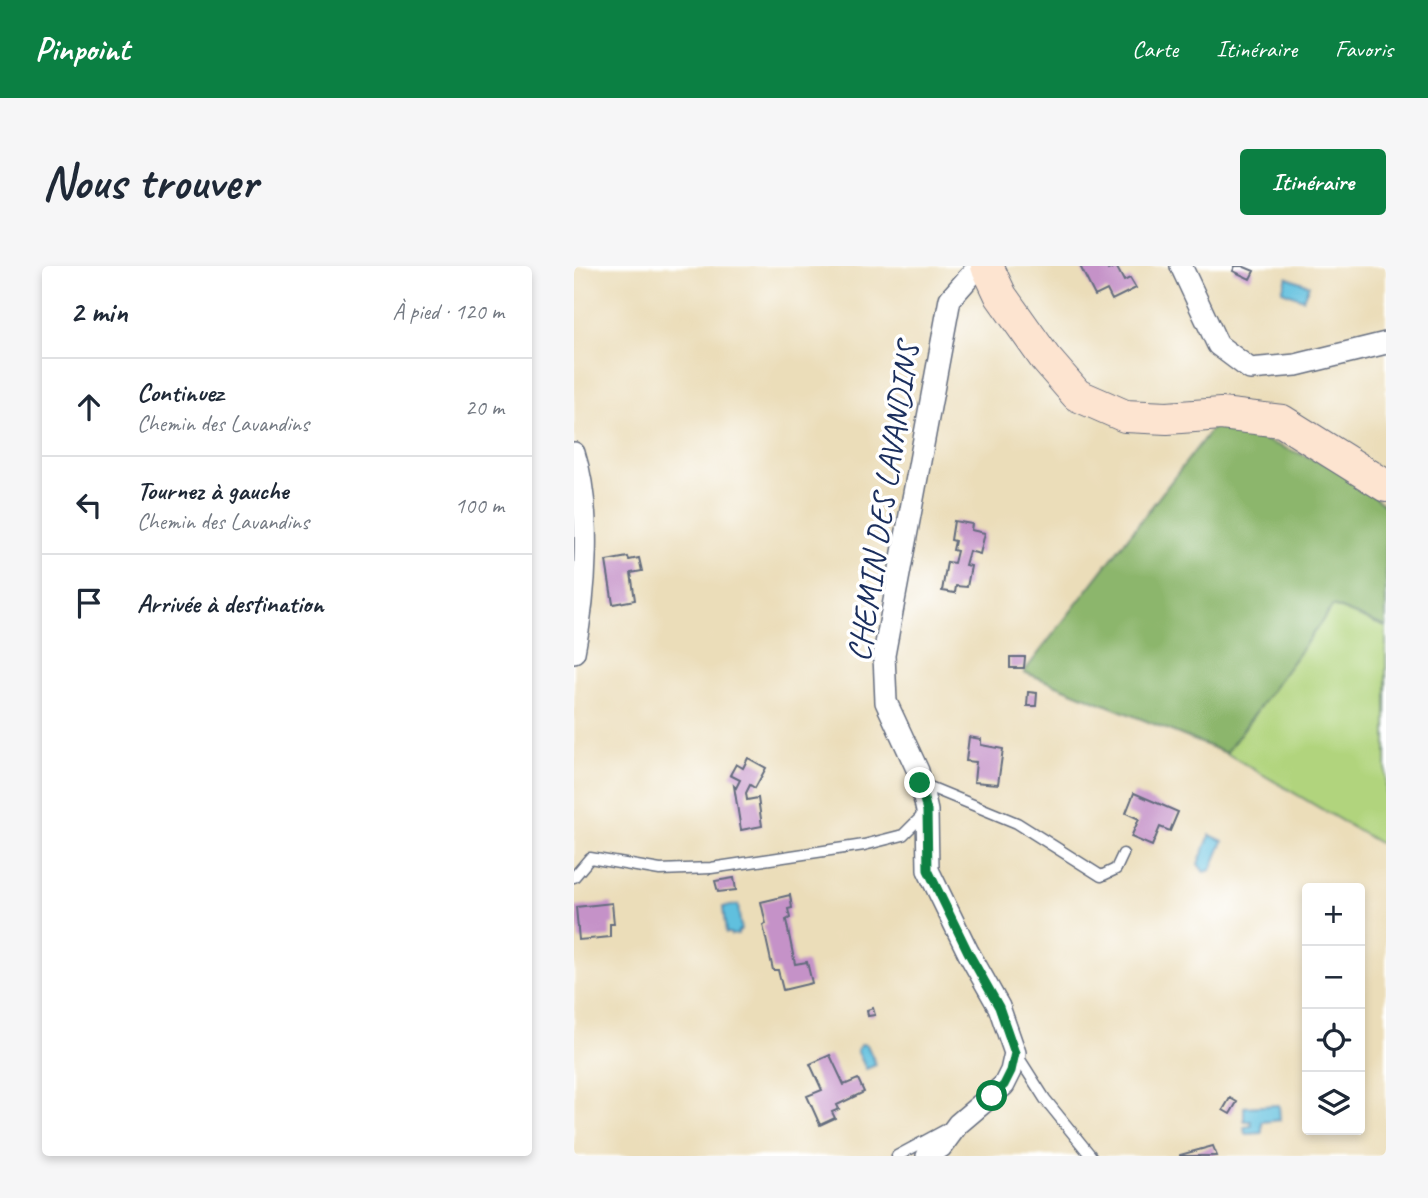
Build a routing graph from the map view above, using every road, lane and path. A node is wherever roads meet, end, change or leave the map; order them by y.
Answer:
1 (979, 266) edge
2 (988, 266) edge
3 (1181, 266) edge
4 (1386, 344) edge
5 (574, 453) edge
6 (1382, 481) edge
7 (574, 652) edge
8 (920, 783) junction
9 (927, 811) junction
10 (1123, 854) dead end
11 (574, 877) edge
12 (1015, 1053) junction
13 (958, 1124) junction
14 (897, 1156) edge
15 (926, 1156) edge
16 (1091, 1156) edge

1 - 8 street, CHEMIN DES LAVANDINS
2 - 6 street
3 - 4 street
5 - 7 street
8 - 9 street, CHEMIN DES LAVANDINS
8 - 10 lane
9 - 11 lane
9 - 12 street, CHEMIN DES LAVANDINS
12 - 13 street
12 - 16 lane
13 - 14 lane
13 - 15 street

